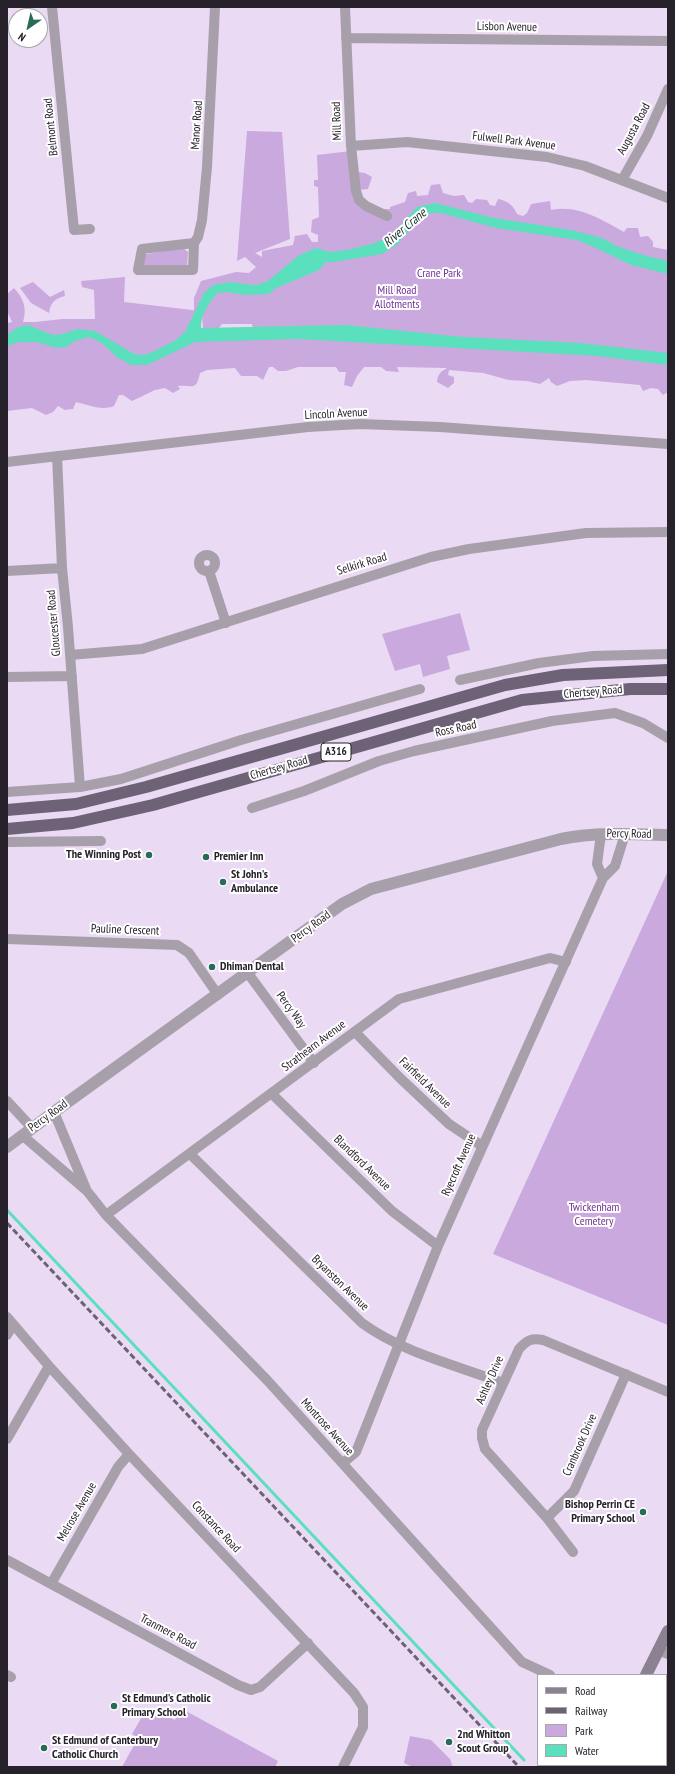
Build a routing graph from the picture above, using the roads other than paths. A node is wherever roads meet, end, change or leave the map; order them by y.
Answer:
1 (52, 7) edge
2 (215, 7) edge
3 (345, 7) edge
4 (346, 38) junction
5 (668, 41) edge
6 (668, 89) edge
7 (351, 146) junction
8 (622, 180) junction
9 (668, 198) edge
10 (387, 216) dead end
11 (90, 229) dead end
12 (194, 243) junction
13 (668, 444) edge
14 (57, 456) junction
15 (7, 462) edge
16 (668, 532) edge
17 (62, 568) junction
18 (7, 571) edge
19 (209, 571) dead end
20 (226, 623) junction
21 (668, 654) edge
22 (70, 655) junction
23 (668, 670) edge
24 (72, 676) junction
25 (7, 677) edge
26 (460, 680) dead end
27 (420, 689) dead end
28 (668, 689) edge
29 (668, 738) edge
30 (80, 787) junction
31 (7, 792) edge
32 (252, 808) dead end
33 (7, 810) edge
34 (7, 829) edge
35 (601, 834) junction
36 (625, 834) junction
37 (668, 835) edge
38 (7, 842) edge
39 (102, 842) dead end
40 (603, 878) junction
41 (7, 939) edge
42 (566, 962) junction
43 (247, 972) junction
44 (218, 994) junction
45 (355, 1032) junction
46 (314, 1063) junction
47 (272, 1094) junction
48 (7, 1101) edge
49 (54, 1112) junction
50 (32, 1128) junction
51 (22, 1135) junction
52 (482, 1146) junction
53 (7, 1147) edge
54 (190, 1154) junction
55 (87, 1191) junction
56 (106, 1215) junction
57 (438, 1246) junction
58 (10, 1321) edge
59 (7, 1334) edge
60 (398, 1344) junction
61 (49, 1366) junction
62 (626, 1374) junction
63 (504, 1382) junction
64 (668, 1392) edge
65 (7, 1439) edge
66 (129, 1454) junction
67 (343, 1463) junction
68 (547, 1518) junction
69 (574, 1552) dead end
70 (7, 1560) edge
71 (50, 1584) junction
72 (668, 1631) edge
73 (308, 1643) junction
74 (663, 1652) edge
75 (548, 1674) edge
76 (647, 1674) edge
77 (343, 1767) edge

1 - 11 street, Belmont Road
2 - 12 street, Manor Road
3 - 4 street, Mill Road
4 - 5 street, Lisbon Avenue
4 - 7 street, Mill Road
6 - 8 street, Augusta Road
7 - 8 street, Fulwell Park Avenue
7 - 10 street, Mill Road
8 - 9 street, Fulwell Park Avenue
12 - 12 street, Manor Road
13 - 14 street, Lincoln Avenue
14 - 15 street, Lincoln Avenue
14 - 17 street, Gloucester Road
16 - 20 street, Selkirk Road
17 - 18 street
17 - 22 street, Gloucester Road
19 - 20 street
20 - 22 street, Selkirk Road
21 - 26 street
22 - 24 street, Gloucester Road
23 - 33 highway, Chertsey Road / A316
24 - 25 street
24 - 30 street, Gloucester Road
27 - 30 street
28 - 34 highway, Chertsey Road / A316
29 - 32 street, Ross Road
30 - 31 street
35 - 36 street, Percy Road
35 - 40 street
35 - 43 street, Percy Road
36 - 37 street, Percy Road
36 - 40 street, Ryecroft Avenue
38 - 39 street
40 - 42 street, Ryecroft Avenue
41 - 44 street, Pauline Crescent
42 - 45 street, Strathearn Avenue
42 - 52 street, Ryecroft Avenue
43 - 44 street, Percy Road
43 - 46 street, Percy Way
44 - 49 street, Percy Road
45 - 46 street, Strathearn Avenue
45 - 52 street, Fairfield Avenue
46 - 47 street, Strathearn Avenue
47 - 54 street, Strathearn Avenue
47 - 57 street, Blandford Avenue
48 - 50 street
49 - 50 street, Percy Road
49 - 55 street, Montrose Avenue
50 - 51 street, Percy Road
51 - 53 street, Percy Road
51 - 55 street, Montrose Avenue
52 - 57 street, Ryecroft Avenue
54 - 56 street, Strathearn Avenue
54 - 60 street, Bryanston Avenue
55 - 56 street, Montrose Avenue
56 - 67 street, Montrose Avenue
57 - 60 street, Ryecroft Avenue
58 - 59 street
58 - 61 street, Constance Road
60 - 63 street, Bryanston Avenue
60 - 67 street, Ryecroft Avenue
61 - 65 street
61 - 66 street, Constance Road
62 - 63 street, Ashley Drive
62 - 64 street, Ashley Drive
62 - 68 street, Cranbrook Drive
63 - 68 street, Ashley Drive
66 - 71 street, Melrose Avenue
66 - 73 street, Constance Road
67 - 75 street, Montrose Avenue
68 - 69 street, Ashley Drive
70 - 71 street, Tranmere Road
71 - 73 street, Tranmere Road
72 - 74 main road
73 - 77 street, Constance Road
74 - 76 main road

